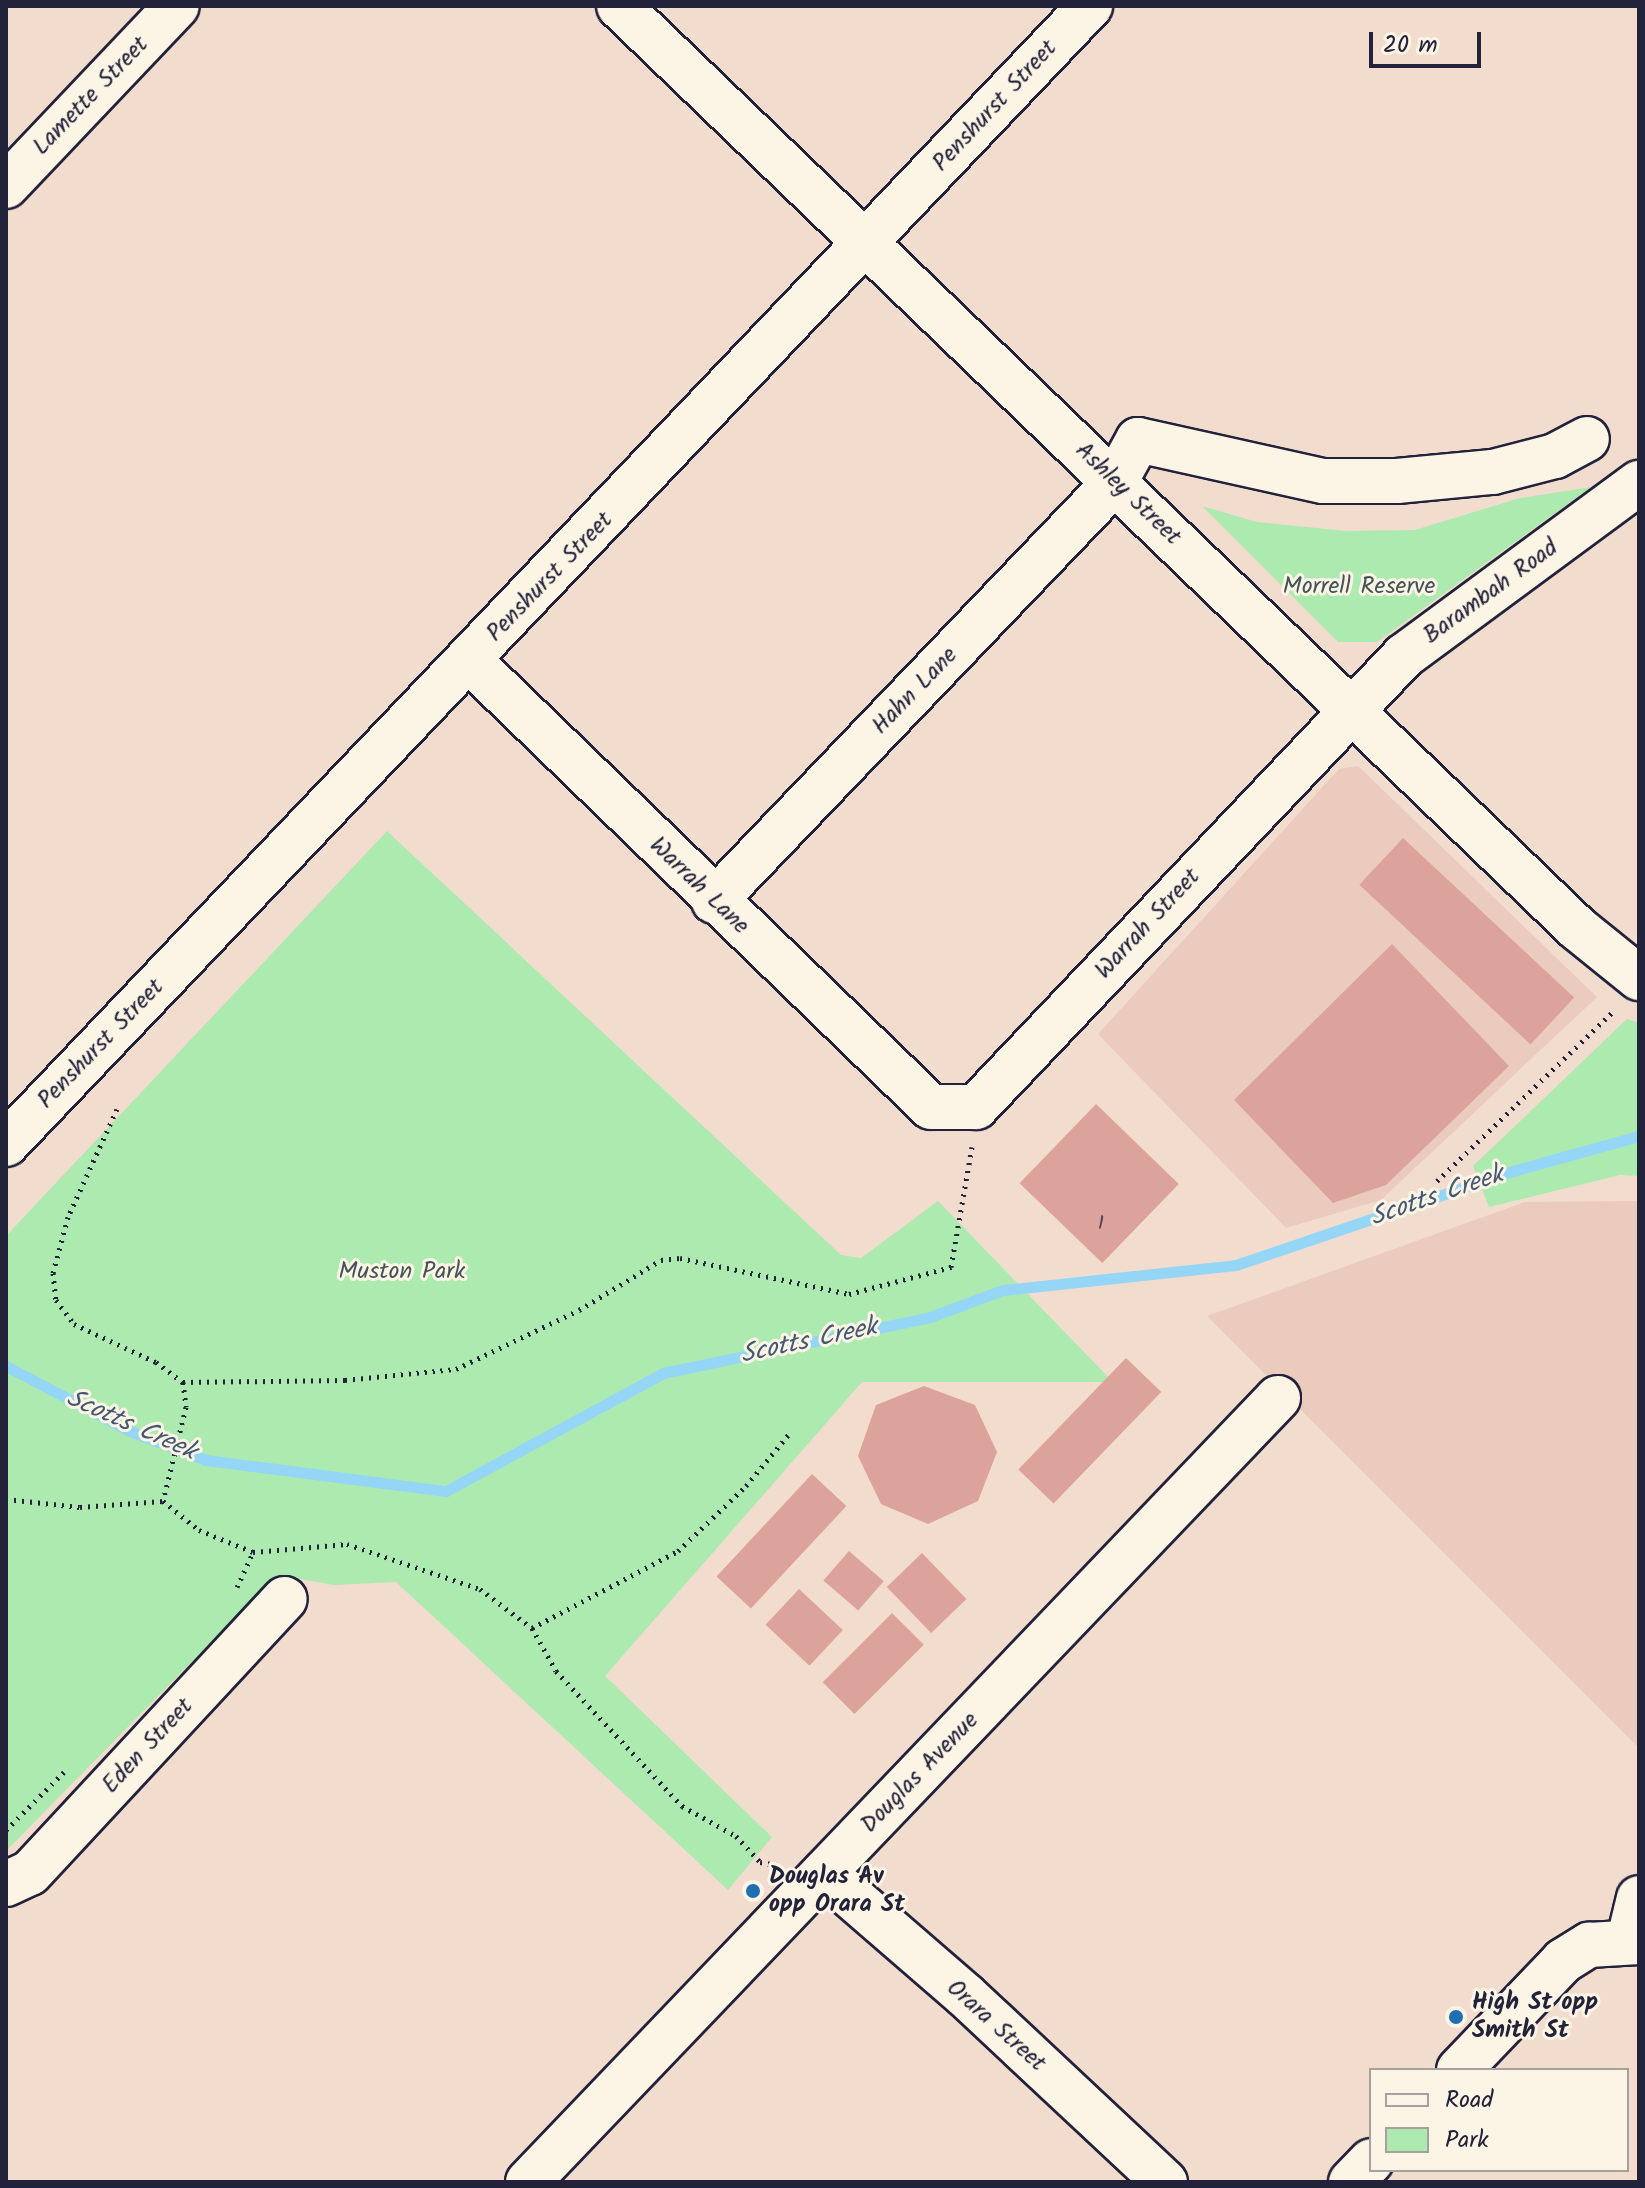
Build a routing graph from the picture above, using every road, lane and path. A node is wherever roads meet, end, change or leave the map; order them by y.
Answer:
1 (177, 6) edge
2 (619, 6) edge
3 (1090, 6) edge
4 (6, 186) edge
5 (868, 241) junction
6 (1587, 439) dead end
7 (1115, 482) junction
8 (1639, 483) edge
9 (470, 661) junction
10 (1351, 709) junction
11 (714, 901) junction
12 (1629, 992) edge
13 (976, 1107) junction
14 (117, 1109) dead end
15 (6, 1144) edge
16 (1437, 1181) dead end
17 (183, 1382) junction
18 (1278, 1398) dead end
19 (789, 1434) dead end
20 (6, 1499) edge
21 (163, 1501) junction
22 (285, 1599) dead end
23 (532, 1628) junction
24 (824, 1873) junction
25 (6, 1884) edge
26 (1636, 1927) edge
27 (1461, 2068) edge
28 (1369, 2163) edge
29 (528, 2182) edge
30 (1165, 2182) edge
31 (1351, 2182) edge

1 - 4 street, Lamette Street
2 - 5 street, Ashley Street
3 - 5 street, Penshurst Street
5 - 7 street, Ashley Street
5 - 9 street, Penshurst Street
6 - 7 street, Hahn Lane
7 - 10 street, Ashley Street
7 - 11 street, Hahn Lane
8 - 10 street, Barambah Road
9 - 11 street, Warrah Lane
9 - 15 street, Penshurst Street
10 - 12 street, Ashley Street
10 - 13 street, Warrah Street
11 - 13 street, Warrah Lane
12 - 16 path
13 - 17 path
14 - 17 path
17 - 21 path
18 - 24 street, Douglas Avenue
19 - 23 path
20 - 21 path
21 - 23 path
22 - 25 street, Eden Street
23 - 24 path
24 - 29 street, Douglas Avenue
24 - 30 street, Orara Street
26 - 27 street
28 - 31 street

